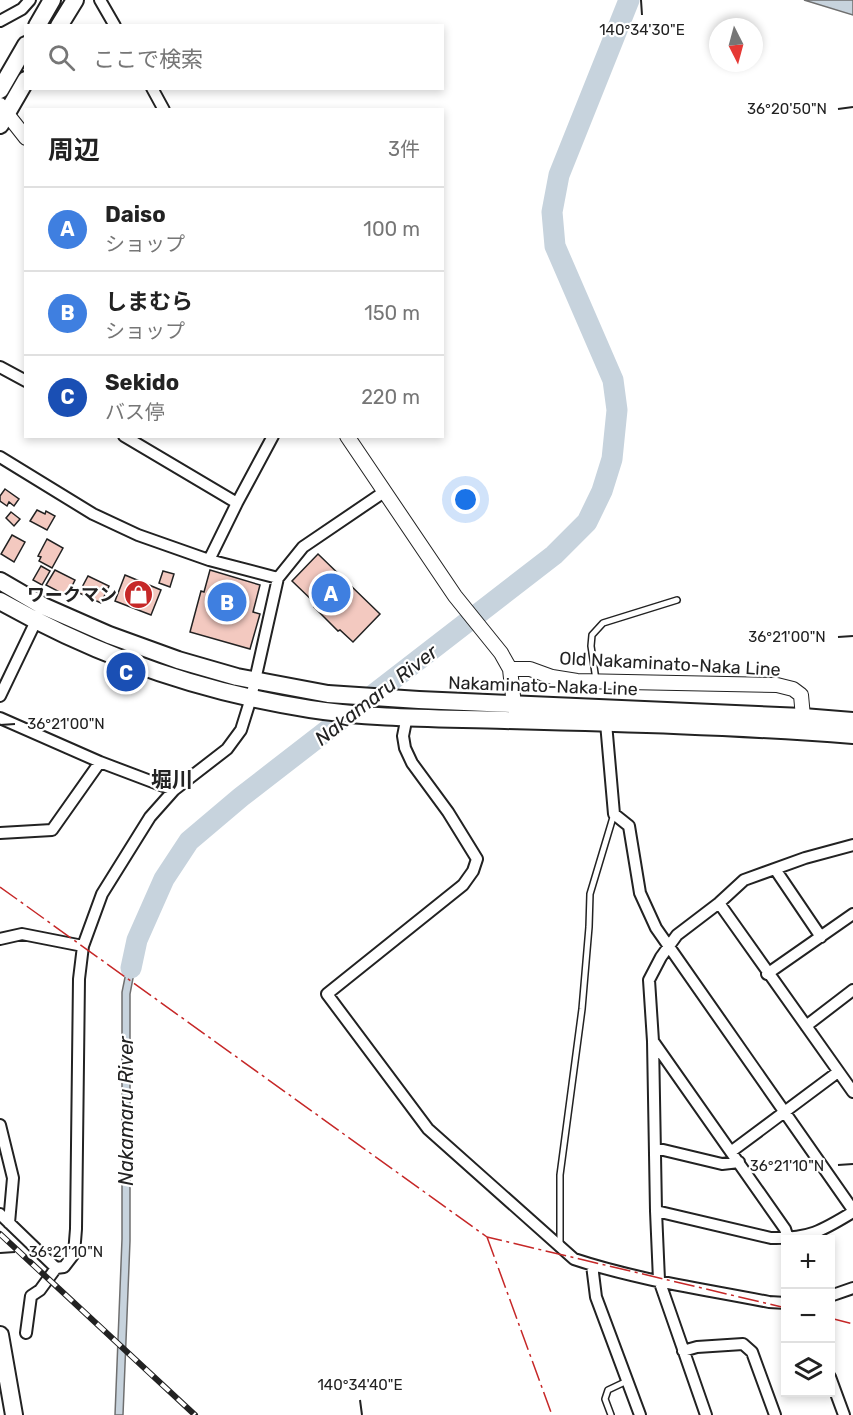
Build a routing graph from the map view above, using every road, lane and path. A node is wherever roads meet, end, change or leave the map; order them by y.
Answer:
1 (30, 0) edge
2 (52, 0) edge
3 (75, 0) edge
4 (100, 0) edge
5 (0, 21) edge
6 (38, 24) edge
7 (60, 24) edge
8 (114, 24) edge
9 (24, 48) edge
10 (24, 83) edge
11 (0, 90) edge
12 (153, 90) edge
13 (163, 108) edge
14 (2, 114) edge
15 (24, 136) edge
16 (0, 367) edge
17 (24, 380) edge
18 (127, 438) edge
19 (270, 438) edge
20 (348, 438) edge
21 (0, 457) edge
22 (384, 492) junction
23 (237, 503) junction
24 (209, 560) junction
25 (278, 578) junction
26 (0, 581) edge
27 (677, 600) dead end
28 (0, 601) edge
29 (36, 621) junction
30 (510, 669) junction
31 (596, 681) junction
32 (253, 689) junction
33 (0, 696) edge
34 (514, 705) junction
35 (400, 716) junction
36 (803, 717) junction
37 (0, 718) edge
38 (853, 721) edge
39 (606, 723) junction
40 (853, 735) edge
41 (100, 762) junction
42 (174, 790) junction
43 (614, 814) junction
44 (0, 833) edge
45 (853, 845) edge
46 (775, 869) junction
47 (719, 903) junction
48 (853, 914) edge
49 (821, 937) junction
50 (0, 939) edge
51 (83, 946) junction
52 (669, 947) junction
53 (767, 974) junction
54 (853, 990) edge
55 (806, 1026) junction
56 (653, 1041) junction
57 (838, 1072) junction
58 (853, 1092) edge
59 (785, 1112) junction
60 (0, 1125) edge
61 (655, 1148) junction
62 (732, 1150) junction
63 (739, 1162) junction
64 (656, 1211) junction
65 (853, 1211) edge
66 (0, 1214) edge
67 (9, 1223) junction
68 (787, 1235) edge
69 (806, 1235) edge
70 (781, 1238) edge
71 (560, 1247) junction
72 (592, 1265) junction
73 (56, 1268) junction
74 (659, 1280) junction
75 (853, 1288) edge
76 (835, 1295) edge
77 (781, 1303) edge
78 (26, 1333) dead end
79 (0, 1335) edge
80 (683, 1351) junction
81 (627, 1381) junction
82 (835, 1389) edge
83 (853, 1412) edge
84 (14, 1415) edge
85 (611, 1415) edge
86 (640, 1415) edge
87 (706, 1415) edge
88 (775, 1415) edge
89 (844, 1415) edge
90 (849, 1415) edge

1 - 5 street
2 - 6 main road
3 - 7 main road
4 - 8 street
9 - 11 main road
10 - 14 main road
12 - 13 street
14 - 15 street
16 - 17 street
18 - 23 street
19 - 23 street
20 - 22 street
21 - 24 street
22 - 25 street
22 - 30 street
23 - 24 street
24 - 25 street
25 - 32 street
26 - 32 main road, Nakaminato-Naka Line
27 - 31 lane
28 - 29 main road, Nakaminato-Naka Line
29 - 32 main road, Nakaminato-Naka Line
29 - 33 street
30 - 31 street, Old Nakaminato-Naka Line
30 - 34 street
31 - 36 street, Old Nakaminato-Naka Line
32 - 34 main road, Nakaminato-Naka Line
32 - 35 main road, Nakaminato-Naka Line
32 - 42 street
34 - 36 main road, Nakaminato-Naka Line
35 - 39 main road, Nakaminato-Naka Line
35 - 71 street
36 - 38 main road, Nakaminato-Naka Line
37 - 41 street
39 - 40 main road, Nakaminato-Naka Line
39 - 43 street
41 - 42 street
41 - 44 street
42 - 51 street
43 - 52 street
43 - 71 lane
45 - 46 street
46 - 47 street
46 - 49 street
47 - 52 street
47 - 53 street
48 - 49 street
49 - 53 street
50 - 51 street
51 - 73 street
52 - 56 street
52 - 59 street
53 - 55 street
54 - 55 street
55 - 57 street
56 - 61 street
56 - 62 street
57 - 58 street
57 - 59 street
59 - 62 street
59 - 65 street
60 - 67 street
61 - 63 street
61 - 64 street
62 - 63 street
63 - 68 street
64 - 70 street
64 - 74 street
65 - 69 street
66 - 67 street
67 - 73 street
71 - 72 street
72 - 74 street
72 - 81 street
73 - 78 street
74 - 77 street
74 - 80 street
75 - 76 street
79 - 84 main road
80 - 87 street
80 - 88 street
81 - 85 lane
81 - 86 street
82 - 89 street
83 - 90 street

